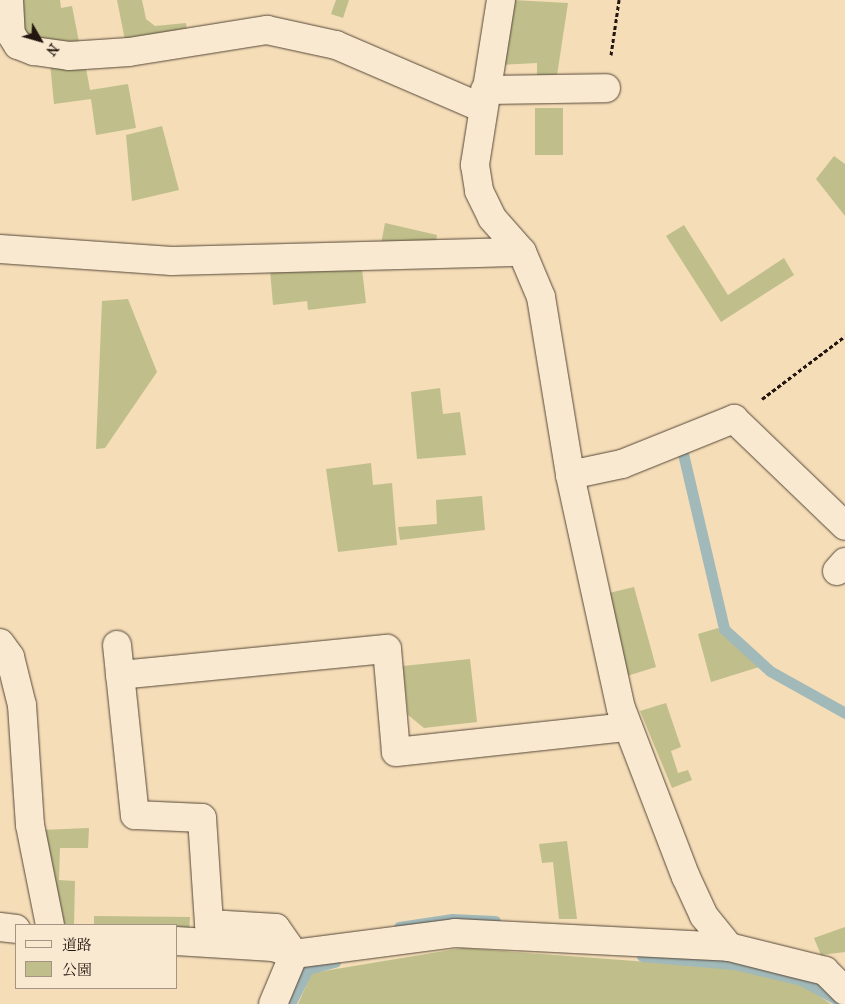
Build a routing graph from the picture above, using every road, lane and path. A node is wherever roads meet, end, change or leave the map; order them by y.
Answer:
1 (9, 0) edge
2 (501, 0) edge
3 (619, 0) edge
4 (606, 88) joint
5 (484, 99) junction
6 (0, 249) edge
7 (522, 252) junction
8 (845, 336) edge
9 (734, 419) junction
10 (570, 475) junction
11 (845, 526) edge
12 (0, 643) edge
13 (117, 645) dead end
14 (120, 674) junction
15 (628, 727) junction
16 (50, 924) edge
17 (0, 927) edge
18 (15, 929) edge
19 (178, 941) edge
20 (729, 947) junction
21 (294, 954) junction
22 (835, 967) edge
23 (845, 991) edge
24 (273, 1004) edge

1 - 5 street
2 - 5 street
3 - 4 path
4 - 5 street
5 - 7 street
6 - 7 street
7 - 10 street
8 - 9 path
9 - 10 street
9 - 11 street
10 - 15 street
12 - 16 street
13 - 14 street
14 - 15 street
14 - 21 street
15 - 20 street
17 - 18 street
19 - 21 street
20 - 21 street
20 - 22 street
21 - 24 street
22 - 23 street

